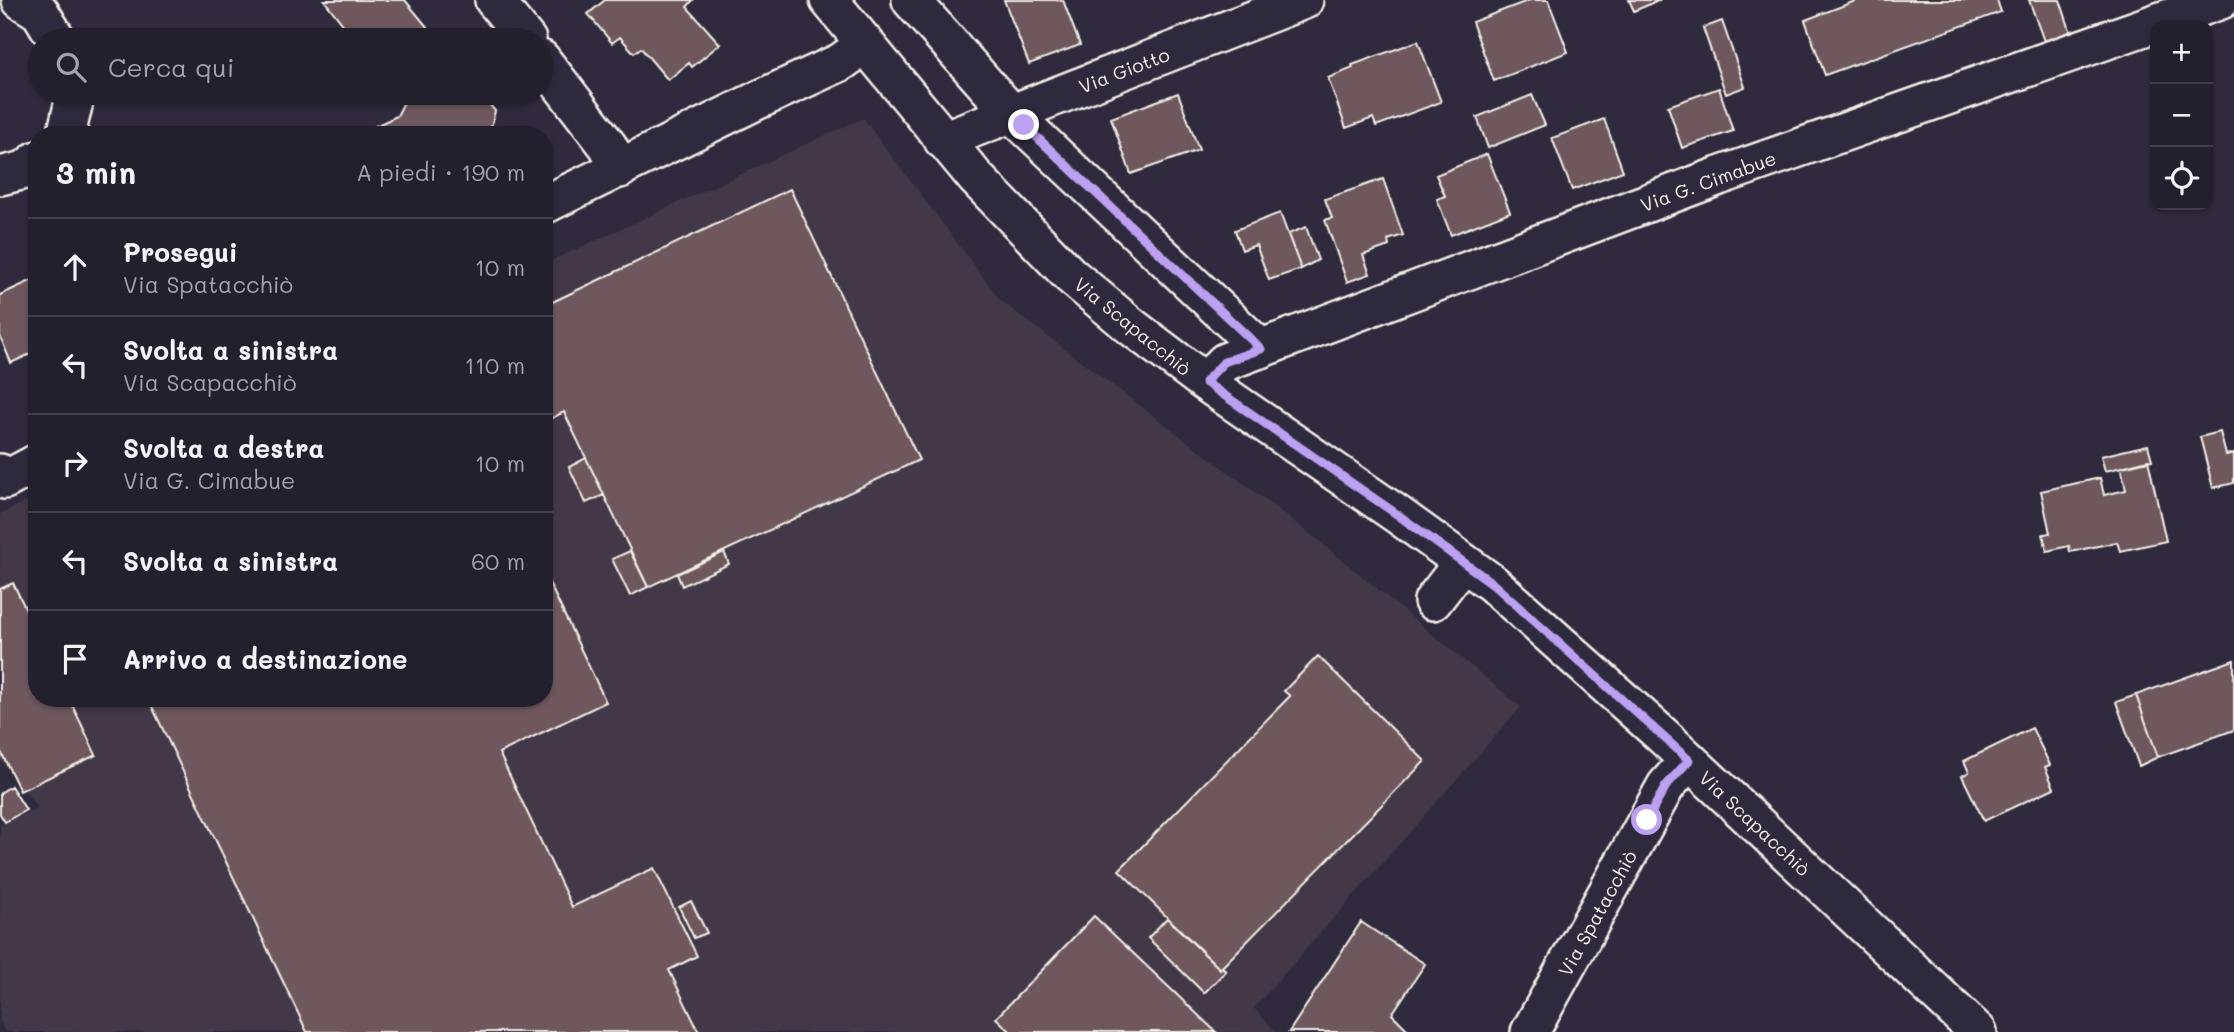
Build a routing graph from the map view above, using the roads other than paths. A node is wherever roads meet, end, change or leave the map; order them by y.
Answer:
1 (21, 0) edge
2 (494, 0) edge
3 (911, 0) edge
4 (1304, 0) edge
5 (2221, 0) edge
6 (838, 3) edge
7 (50, 28) edge
8 (517, 28) edge
9 (866, 44) junction
10 (553, 75) edge
11 (73, 105) edge
12 (1012, 114) junction
13 (68, 126) edge
14 (943, 140) junction
15 (28, 168) edge
16 (620, 169) junction
17 (0, 176) edge
18 (553, 201) edge
19 (1261, 349) junction
20 (1205, 382) junction
21 (28, 467) edge
22 (2, 479) edge
23 (1463, 562) junction
24 (1433, 601) dead end
25 (1689, 760) junction
26 (1530, 1032) edge
27 (1978, 1032) edge

1 - 7 street
2 - 8 street
3 - 12 street
4 - 12 street, Via Giotto
5 - 19 street, Via G. Cimabue
6 - 9 street, Via Scapacchiò
9 - 14 street, Via Scapacchiò
9 - 16 street
10 - 16 street
11 - 13 street
12 - 14 street, Via Giotto
12 - 19 street
14 - 20 street, Via Scapacchiò
15 - 17 street
16 - 18 street
19 - 20 street, Via G. Cimabue
20 - 23 street, Via Scapacchiò
21 - 22 street
23 - 24 street
23 - 25 street, Via Scapacchiò
25 - 26 street, Via Spatacchiò
25 - 27 street, Via Scapacchiò

